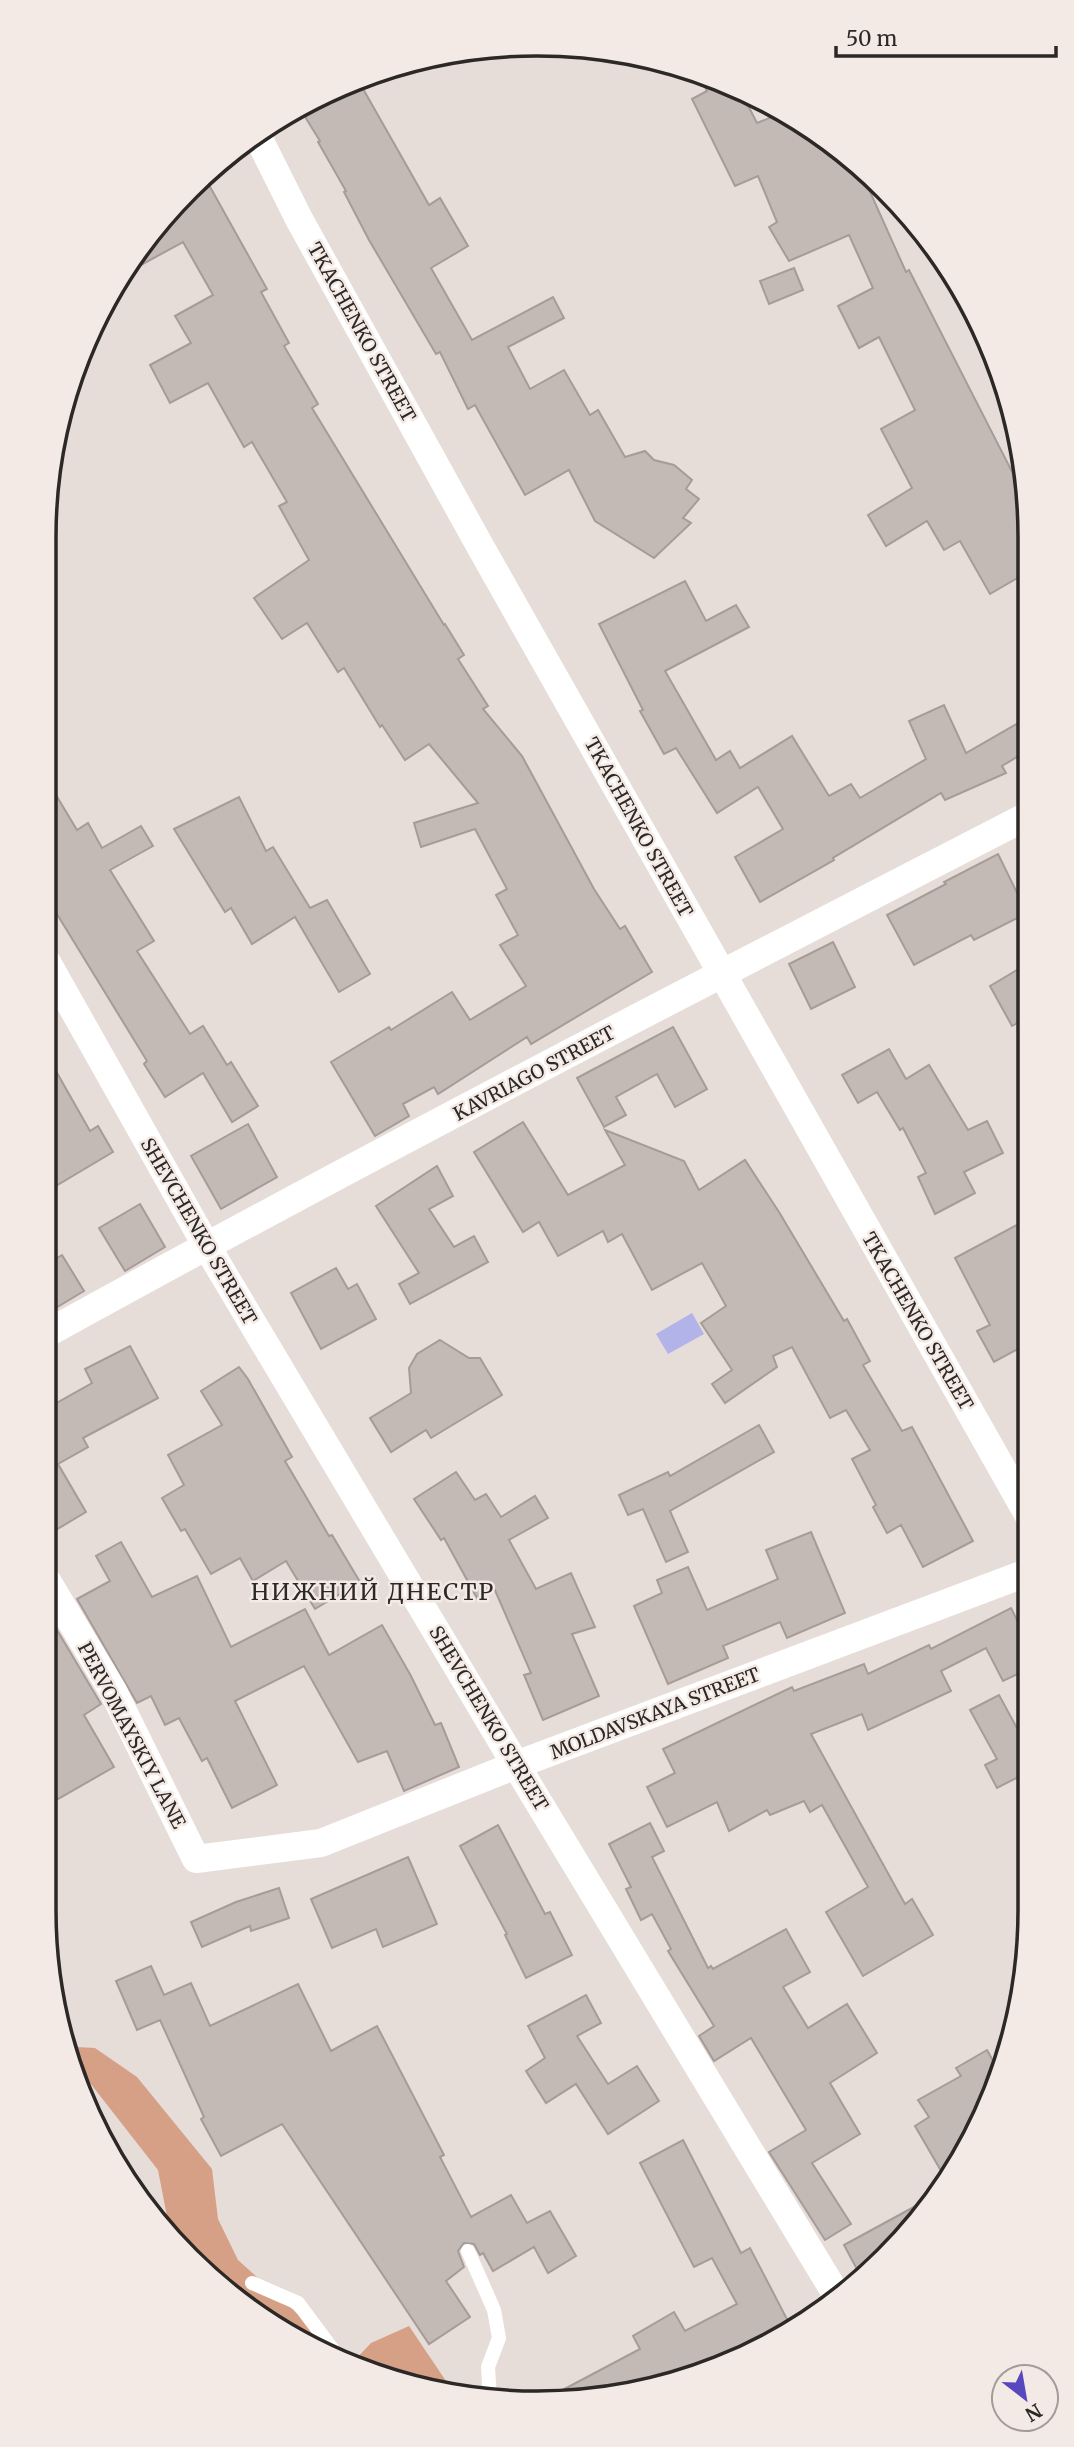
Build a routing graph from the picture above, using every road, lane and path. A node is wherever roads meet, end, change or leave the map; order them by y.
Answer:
1 (261, 143) edge
2 (1018, 821) edge
3 (721, 974) junction
4 (56, 978) edge
5 (206, 1245) junction
6 (56, 1328) edge
7 (1018, 1497) edge
8 (1018, 1577) edge
9 (56, 1597) edge
10 (516, 1765) junction
11 (197, 1859) joint
12 (468, 2251) dead end
13 (252, 2283) dead end
14 (833, 2289) edge
15 (327, 2343) edge
16 (489, 2388) edge

1 - 3 street, TKACHENKO STREET
2 - 3 street, KAVRIAGO STREET
3 - 5 street, KAVRIAGO STREET
3 - 7 street, TKACHENKO STREET
4 - 5 street, SHEVCHENKO STREET
5 - 6 street, KAVRIAGO STREET
5 - 10 street, SHEVCHENKO STREET
8 - 10 street, MOLDAVSKAYA STREET
9 - 11 street, PERVOMAYSKIY LANE
10 - 11 street, MOLDAVSKAYA STREET
10 - 14 street, SHEVCHENKO STREET
12 - 16 lane
13 - 15 lane

